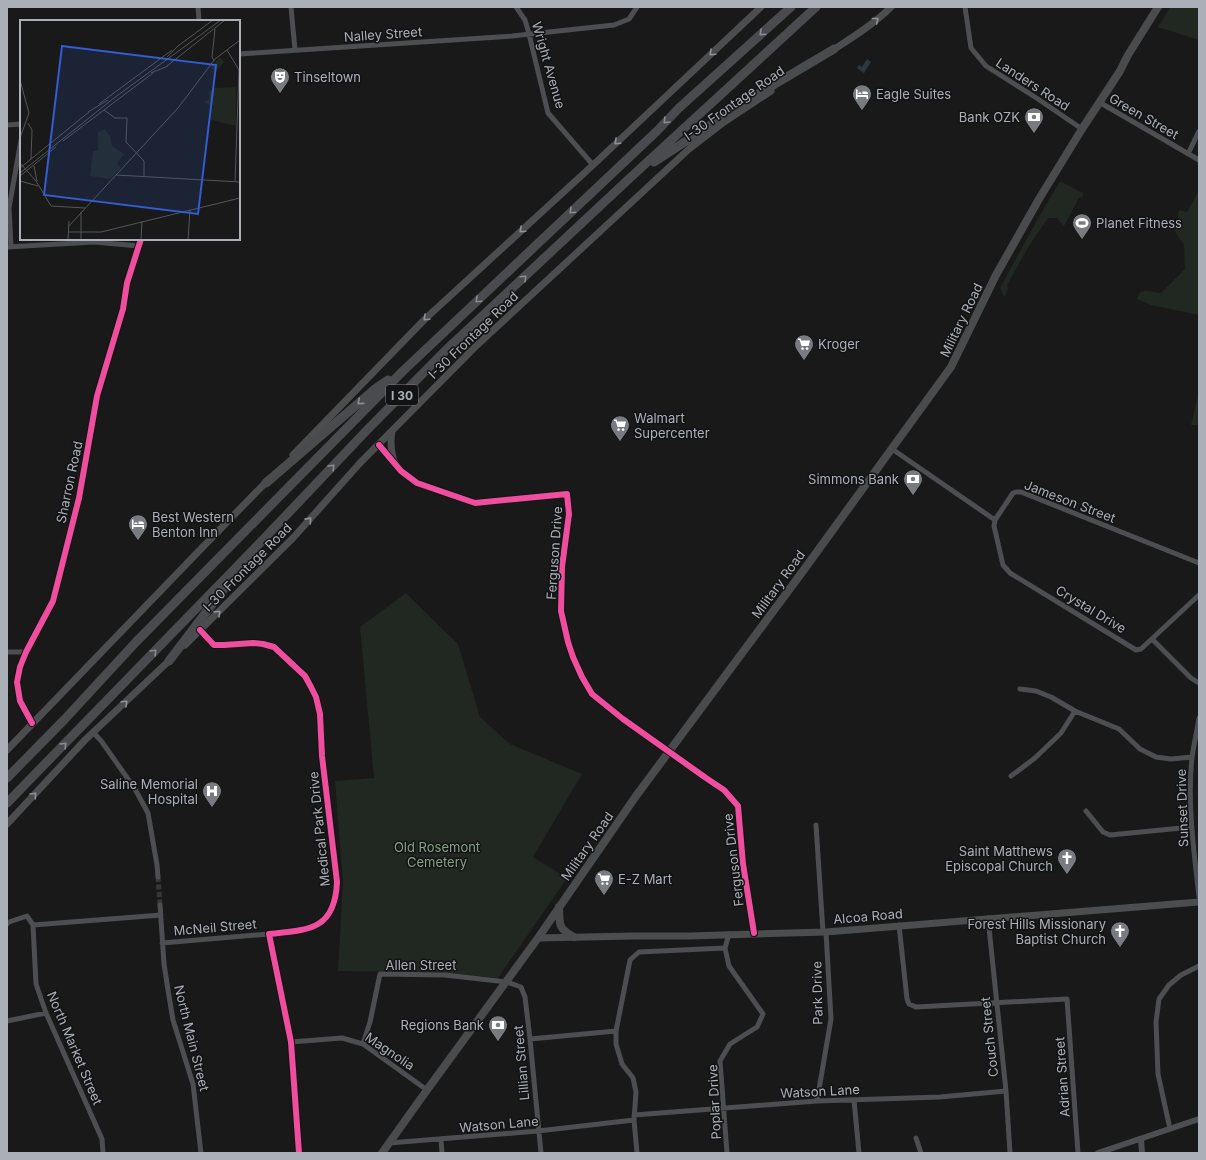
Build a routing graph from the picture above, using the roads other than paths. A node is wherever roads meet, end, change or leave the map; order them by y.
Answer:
1 (198, 7) edge
2 (291, 7) edge
3 (516, 7) edge
4 (637, 7) edge
5 (761, 7) edge
6 (791, 7) edge
7 (816, 7) edge
8 (890, 7) edge
9 (966, 7) edge
10 (1158, 7) edge
11 (199, 20) edge
12 (529, 34) junction
13 (294, 50) junction
14 (834, 50) junction
15 (240, 54) edge
16 (1099, 102) junction
17 (20, 124) edge
18 (7, 125) edge
19 (1082, 129) junction
20 (1199, 131) edge
21 (20, 146) edge
22 (1188, 154) junction
23 (1199, 160) edge
24 (593, 165) junction
25 (631, 177) junction
26 (95, 240) edge
27 (141, 240) edge
28 (9, 246) edge
29 (139, 246) junction
30 (403, 371) junction
31 (392, 431) junction
32 (379, 444) junction
33 (892, 449) junction
34 (395, 464) junction
35 (266, 483) junction
36 (995, 520) junction
37 (250, 554) junction
38 (1199, 563) edge
39 (1199, 595) edge
40 (200, 630) junction
41 (1152, 639) junction
42 (7, 652) edge
43 (26, 652) junction
44 (169, 661) junction
45 (1199, 683) edge
46 (1020, 689) dead end
47 (1075, 711) junction
48 (1199, 718) edge
49 (32, 723) junction
50 (93, 732) junction
51 (7, 750) edge
52 (669, 751) junction
53 (1192, 757) junction
54 (1011, 776) dead end
55 (7, 778) edge
56 (7, 803) edge
57 (1086, 811) dead end
58 (7, 824) edge
59 (816, 824) dead end
60 (1192, 827) junction
61 (158, 877) tunnel mouth
62 (1199, 897) edge
63 (1199, 902) edge
64 (160, 905) tunnel mouth
65 (559, 907) junction
66 (161, 915) junction
67 (988, 918) junction
68 (7, 924) edge
69 (32, 925) junction
70 (899, 925) junction
71 (824, 932) junction
72 (269, 934) junction
73 (729, 934) junction
74 (754, 934) junction
75 (574, 937) junction
76 (538, 938) junction
77 (162, 943) junction
78 (725, 948) junction
79 (1199, 966) edge
80 (507, 982) junction
81 (997, 1003) junction
82 (46, 1013) junction
83 (7, 1021) edge
84 (616, 1030) junction
85 (530, 1038) junction
86 (291, 1042) junction
87 (363, 1044) junction
88 (427, 1090) junction
89 (1006, 1091) junction
90 (854, 1100) junction
91 (817, 1101) junction
92 (724, 1108) junction
93 (634, 1118) junction
94 (1199, 1119) edge
95 (1170, 1129) junction
96 (538, 1132) junction
97 (916, 1138) dead end
98 (441, 1139) junction
99 (1142, 1139) junction
100 (389, 1143) junction
101 (103, 1153) edge
102 (201, 1153) edge
103 (299, 1153) edge
104 (382, 1153) edge
105 (442, 1153) edge
106 (541, 1153) edge
107 (637, 1153) edge
108 (727, 1153) edge
109 (860, 1153) edge
110 (920, 1153) edge
111 (1010, 1153) edge
112 (1078, 1153) edge
113 (1098, 1153) edge
114 (1142, 1153) edge

1 - 11 street
2 - 13 street
3 - 12 street, Wright Avenue
4 - 12 street, Nalley Street
5 -> 24 main road
6 -> 30 highway, I 30
7 - 25 highway, I 30
14 -> 8 main road, I-30 Frontage Road
9 - 19 street, Landers Road
10 - 16 main road, Military Road
12 - 13 street, Nalley Street
12 - 24 street, Wright Avenue
13 - 15 street, Nalley Street
14 - 25 highway
14 - 31 main road, I-30 Frontage Road
16 - 19 main road, Military Road
16 - 22 street, Green Street
17 - 18 street
19 - 33 main road, Military Road
20 - 22 street
21 - 28 street
22 - 23 street, Green Street
24 -> 35 main road
37 -> 25 highway, I 30
26 - 28 street
26 - 29 street
27 - 29 street, Sharron Road
29 - 43 street, Sharron Road
30 -> 35 highway
30 - 55 highway, I 30
31 - 32 main road, I-30 Frontage Road
31 - 34 main road
32 - 34 street, Ferguson Drive
40 -> 32 main road, I-30 Frontage Road
33 - 36 street
33 - 52 main road, Military Road
34 - 52 street, Ferguson Drive
35 - 49 main road
36 - 38 street, Jameson Street
36 - 41 street, Crystal Drive
37 - 44 highway
56 -> 37 highway, I 30
39 - 41 street, Crystal Drive
40 - 44 main road, I-30 Frontage Road
40 - 72 street, Medical Park Drive
41 - 45 street
42 - 43 street
43 - 49 street, Sharron Road
50 -> 44 main road, I-30 Frontage Road
46 - 47 street
47 - 53 street
47 - 54 street
48 - 53 street, Sunset Drive
49 - 51 main road
58 -> 50 main road, I-30 Frontage Road
50 - 61 street
52 - 65 main road, Military Road
52 - 74 street, Ferguson Drive
53 - 60 street, Sunset Drive
57 - 60 street
59 - 71 street, Park Drive
60 - 62 street, Sunset Drive
63 - 67 main road, Alcoa Road
64 - 66 street, North Main Street
65 - 75 main road
65 - 76 main road, Military Road
66 - 69 street
66 - 77 street, North Main Street
67 - 70 main road, Alcoa Road
67 - 81 street, Couch Street
68 - 69 street
69 - 82 street, North Market Street
70 - 71 main road, Alcoa Road
70 - 81 street
71 - 74 main road, Alcoa Road
71 - 91 street, Park Drive
72 - 77 street, McNeil Street
72 - 86 street
73 - 74 main road, Alcoa Road
73 - 75 main road, Alcoa Road
73 - 78 street
75 - 76 main road, Alcoa Road
76 - 80 main road, Military Road
77 - 102 street, North Main Street
78 - 84 street
78 - 92 street, Poplar Drive
79 - 95 street
80 - 85 street, Lillian Street
80 - 87 street, Allen Street
80 - 88 main road, Military Road
81 - 89 street, Couch Street
81 - 112 street, Adrian Street
82 - 83 street
82 - 101 street, North Market Street
84 - 85 street
84 - 93 street
85 - 96 street, Lillian Street
86 - 87 street, Magnolia
86 - 103 street
87 - 88 street, Magnolia
88 - 100 main road, Military Road
89 - 90 street, Watson Lane
89 - 111 street, Couch Street
90 - 91 street, Watson Lane
90 - 109 street
91 - 92 street, Watson Lane
92 - 93 street, Watson Lane
92 - 108 street, Poplar Drive
93 - 96 street, Watson Lane
93 - 107 street
94 - 95 street
95 - 99 street
96 - 98 street, Watson Lane
96 - 106 street, Lillian Street
97 - 110 street
98 - 100 street, Watson Lane
98 - 105 street
99 - 113 street
99 - 114 street
100 - 104 main road, Military Road

